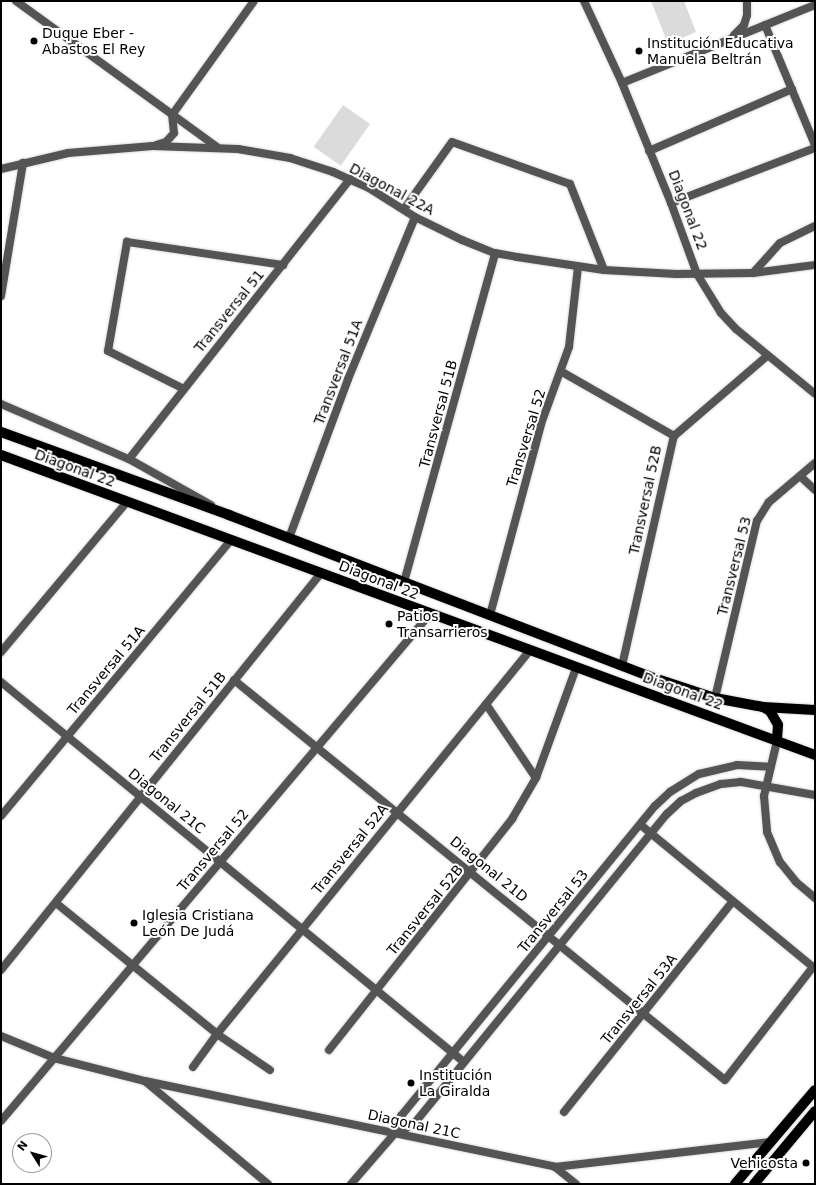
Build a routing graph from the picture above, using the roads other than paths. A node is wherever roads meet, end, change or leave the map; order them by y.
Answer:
1 (16, 1) edge
2 (254, 1) edge
3 (584, 1) edge
4 (747, 1) edge
5 (815, 6) edge
6 (765, 25) junction
7 (730, 38) junction
8 (622, 83) junction
9 (792, 89) junction
10 (172, 115) junction
11 (815, 145) edge
12 (153, 146) junction
13 (217, 147) junction
14 (815, 148) edge
15 (649, 151) junction
16 (23, 164) junction
17 (1, 169) edge
18 (350, 179) junction
19 (671, 203) junction
20 (404, 209) junction
21 (415, 217) junction
22 (815, 226) edge
23 (495, 252) junction
24 (283, 265) junction
25 (815, 265) edge
26 (578, 267) junction
27 (604, 270) junction
28 (753, 272) junction
29 (697, 274) junction
30 (1, 296) edge
31 (766, 357) junction
32 (562, 372) junction
33 (184, 389) junction
34 (815, 394) edge
35 (1, 404) edge
36 (1, 432) edge
37 (674, 436) junction
38 (1, 455) edge
39 (128, 459) junction
40 (815, 463) edge
41 (800, 476) junction
42 (815, 490) edge
43 (127, 502) junction
44 (229, 515) junction
45 (289, 538) junction
46 (231, 540) junction
47 (321, 573) junction
48 (404, 582) junction
49 (429, 615) junction
50 (490, 615) junction
51 (530, 650) junction
52 (1, 652) edge
53 (622, 666) junction
54 (576, 668) junction
55 (234, 680) junction
56 (1, 682) edge
57 (715, 698) junction
58 (486, 704) junction
59 (763, 707) junction
60 (815, 710) edge
61 (68, 737) junction
62 (777, 741) junction
63 (318, 746) junction
64 (815, 755) edge
65 (770, 767) junction
66 (536, 778) junction
67 (766, 785) junction
68 (815, 795) edge
69 (141, 797) junction
70 (398, 812) junction
71 (1, 816) edge
72 (641, 825) junction
73 (651, 833) junction
74 (220, 862) junction
75 (472, 873) junction
76 (815, 898) edge
77 (733, 901) junction
78 (56, 903) junction
79 (303, 928) junction
80 (549, 936) junction
81 (560, 945) junction
82 (133, 965) junction
83 (1, 970) edge
84 (378, 989) junction
85 (644, 1014) junction
86 (217, 1034) junction
87 (1, 1036) edge
88 (329, 1050) dead end
89 (453, 1053) junction
90 (54, 1058) junction
91 (464, 1062) junction
92 (193, 1067) dead end
93 (270, 1070) dead end
94 (145, 1081) junction
95 (815, 1090) edge
96 (815, 1111) edge
97 (564, 1112) dead end
98 (1, 1121) edge
99 (395, 1133) junction
100 (771, 1142) junction
101 (556, 1167) junction
102 (268, 1184) edge
103 (351, 1184) edge
104 (576, 1184) edge
105 (735, 1184) edge
106 (754, 1184) edge

1 - 10 street
2 - 10 street
3 - 8 street, Diagonal 22
4 - 7 street
5 - 6 street
6 - 7 street
6 - 9 street
7 - 8 street
8 - 15 street, Diagonal 22
9 - 11 street
9 - 15 street
10 - 12 street
10 - 13 street
12 - 13 street, Diagonal 22A
12 - 16 street, Diagonal 22A
13 - 18 street, Diagonal 22A
14 - 19 street
15 - 19 street, Diagonal 22
16 - 17 street, Diagonal 22A
16 - 30 street
18 - 20 street, Diagonal 22A
18 - 24 street, Transversal 51
19 - 29 street, Diagonal 22
20 - 21 street, Diagonal 22A
20 - 27 street
21 - 23 street, Diagonal 22A
21 - 45 street, Transversal 51A
22 - 28 street
23 - 26 street, Diagonal 22A
23 - 48 street, Transversal 51B
24 - 33 street, Transversal 51
24 - 33 street
25 - 28 street
26 - 27 street, Diagonal 22A
26 - 32 street, Transversal 52
27 - 29 street, Diagonal 22A
28 - 29 street
29 - 31 street, Diagonal 22
31 - 34 street, Diagonal 22
31 - 37 street, Transversal 52B
32 - 37 street
32 - 50 street, Transversal 52
33 - 39 street, Transversal 51
35 - 39 street
36 - 44 main road, Diagonal 22
37 - 53 street, Transversal 52B
38 - 43 main road, Diagonal 22
39 - 44 street
40 - 41 street, Transversal 53
41 - 42 street
41 - 57 street, Transversal 53
43 - 46 main road, Diagonal 22
43 - 52 street
44 - 45 main road, Diagonal 22
45 - 48 main road, Diagonal 22
46 - 47 main road, Diagonal 22
46 - 61 street, Transversal 51A
47 - 49 main road, Diagonal 22
47 - 55 street, Transversal 51B
48 - 50 main road, Diagonal 22
49 - 51 main road, Diagonal 22
49 - 63 street, Transversal 52
50 - 53 main road, Diagonal 22
51 - 54 main road, Diagonal 22
51 - 58 street, Transversal 52A
53 - 57 main road, Diagonal 22
54 - 62 main road, Diagonal 22
54 - 66 street, Transversal 52B
55 - 63 street, Diagonal 21D
55 - 69 street, Transversal 51B
56 - 61 street, Diagonal 21C
57 - 59 main road, Diagonal 22
58 - 66 street
58 - 70 street, Transversal 52A
59 - 60 main road, Diagonal 22
59 - 62 main road
61 - 69 street, Diagonal 21C
61 - 71 street, Transversal 51A
62 - 64 main road, Diagonal 22
62 - 65 street
63 - 70 street, Diagonal 21D
63 - 74 street, Transversal 52
65 - 67 street
65 - 72 street, Transversal 53
66 - 75 street, Transversal 52B
67 - 68 street, Transversal 53
67 - 73 street, Transversal 53
67 - 76 street
69 - 74 street, Diagonal 21C
69 - 78 street, Transversal 51B
70 - 75 street, Diagonal 21D
70 - 79 street, Transversal 52A
72 - 73 street
72 - 80 street, Transversal 53
73 - 77 street
73 - 81 street, Transversal 53
74 - 79 street, Diagonal 21C
74 - 82 street, Transversal 52
75 - 80 street, Diagonal 21D
75 - 84 street, Transversal 52B
77 - 85 street, Transversal 53A
77 - 85 street, Diagonal 21D
78 - 82 street
78 - 83 street, Transversal 51B
79 - 84 street, Diagonal 21C
79 - 86 street, Transversal 52A
80 - 81 street, Diagonal 21D
80 - 89 street, Transversal 53
81 - 85 street, Diagonal 21D
81 - 91 street, Transversal 53
82 - 86 street
82 - 90 street, Transversal 52
84 - 88 street, Transversal 52B
84 - 89 street, Diagonal 21C
85 - 97 street, Transversal 53A
86 - 92 street, Transversal 52A
86 - 93 street
87 - 90 street, Diagonal 21C
89 - 91 street, Diagonal 21C
89 - 99 street, Transversal 53
90 - 94 street, Diagonal 21C
90 - 98 street, Transversal 52
91 - 99 street, Transversal 53
94 - 99 street, Diagonal 21C
94 - 102 street
95 - 100 main road
96 - 106 main road
99 - 101 street, Diagonal 21C
99 - 103 street, Transversal 53
100 - 101 street, Diagonal 21C
100 - 105 main road
101 - 104 street

